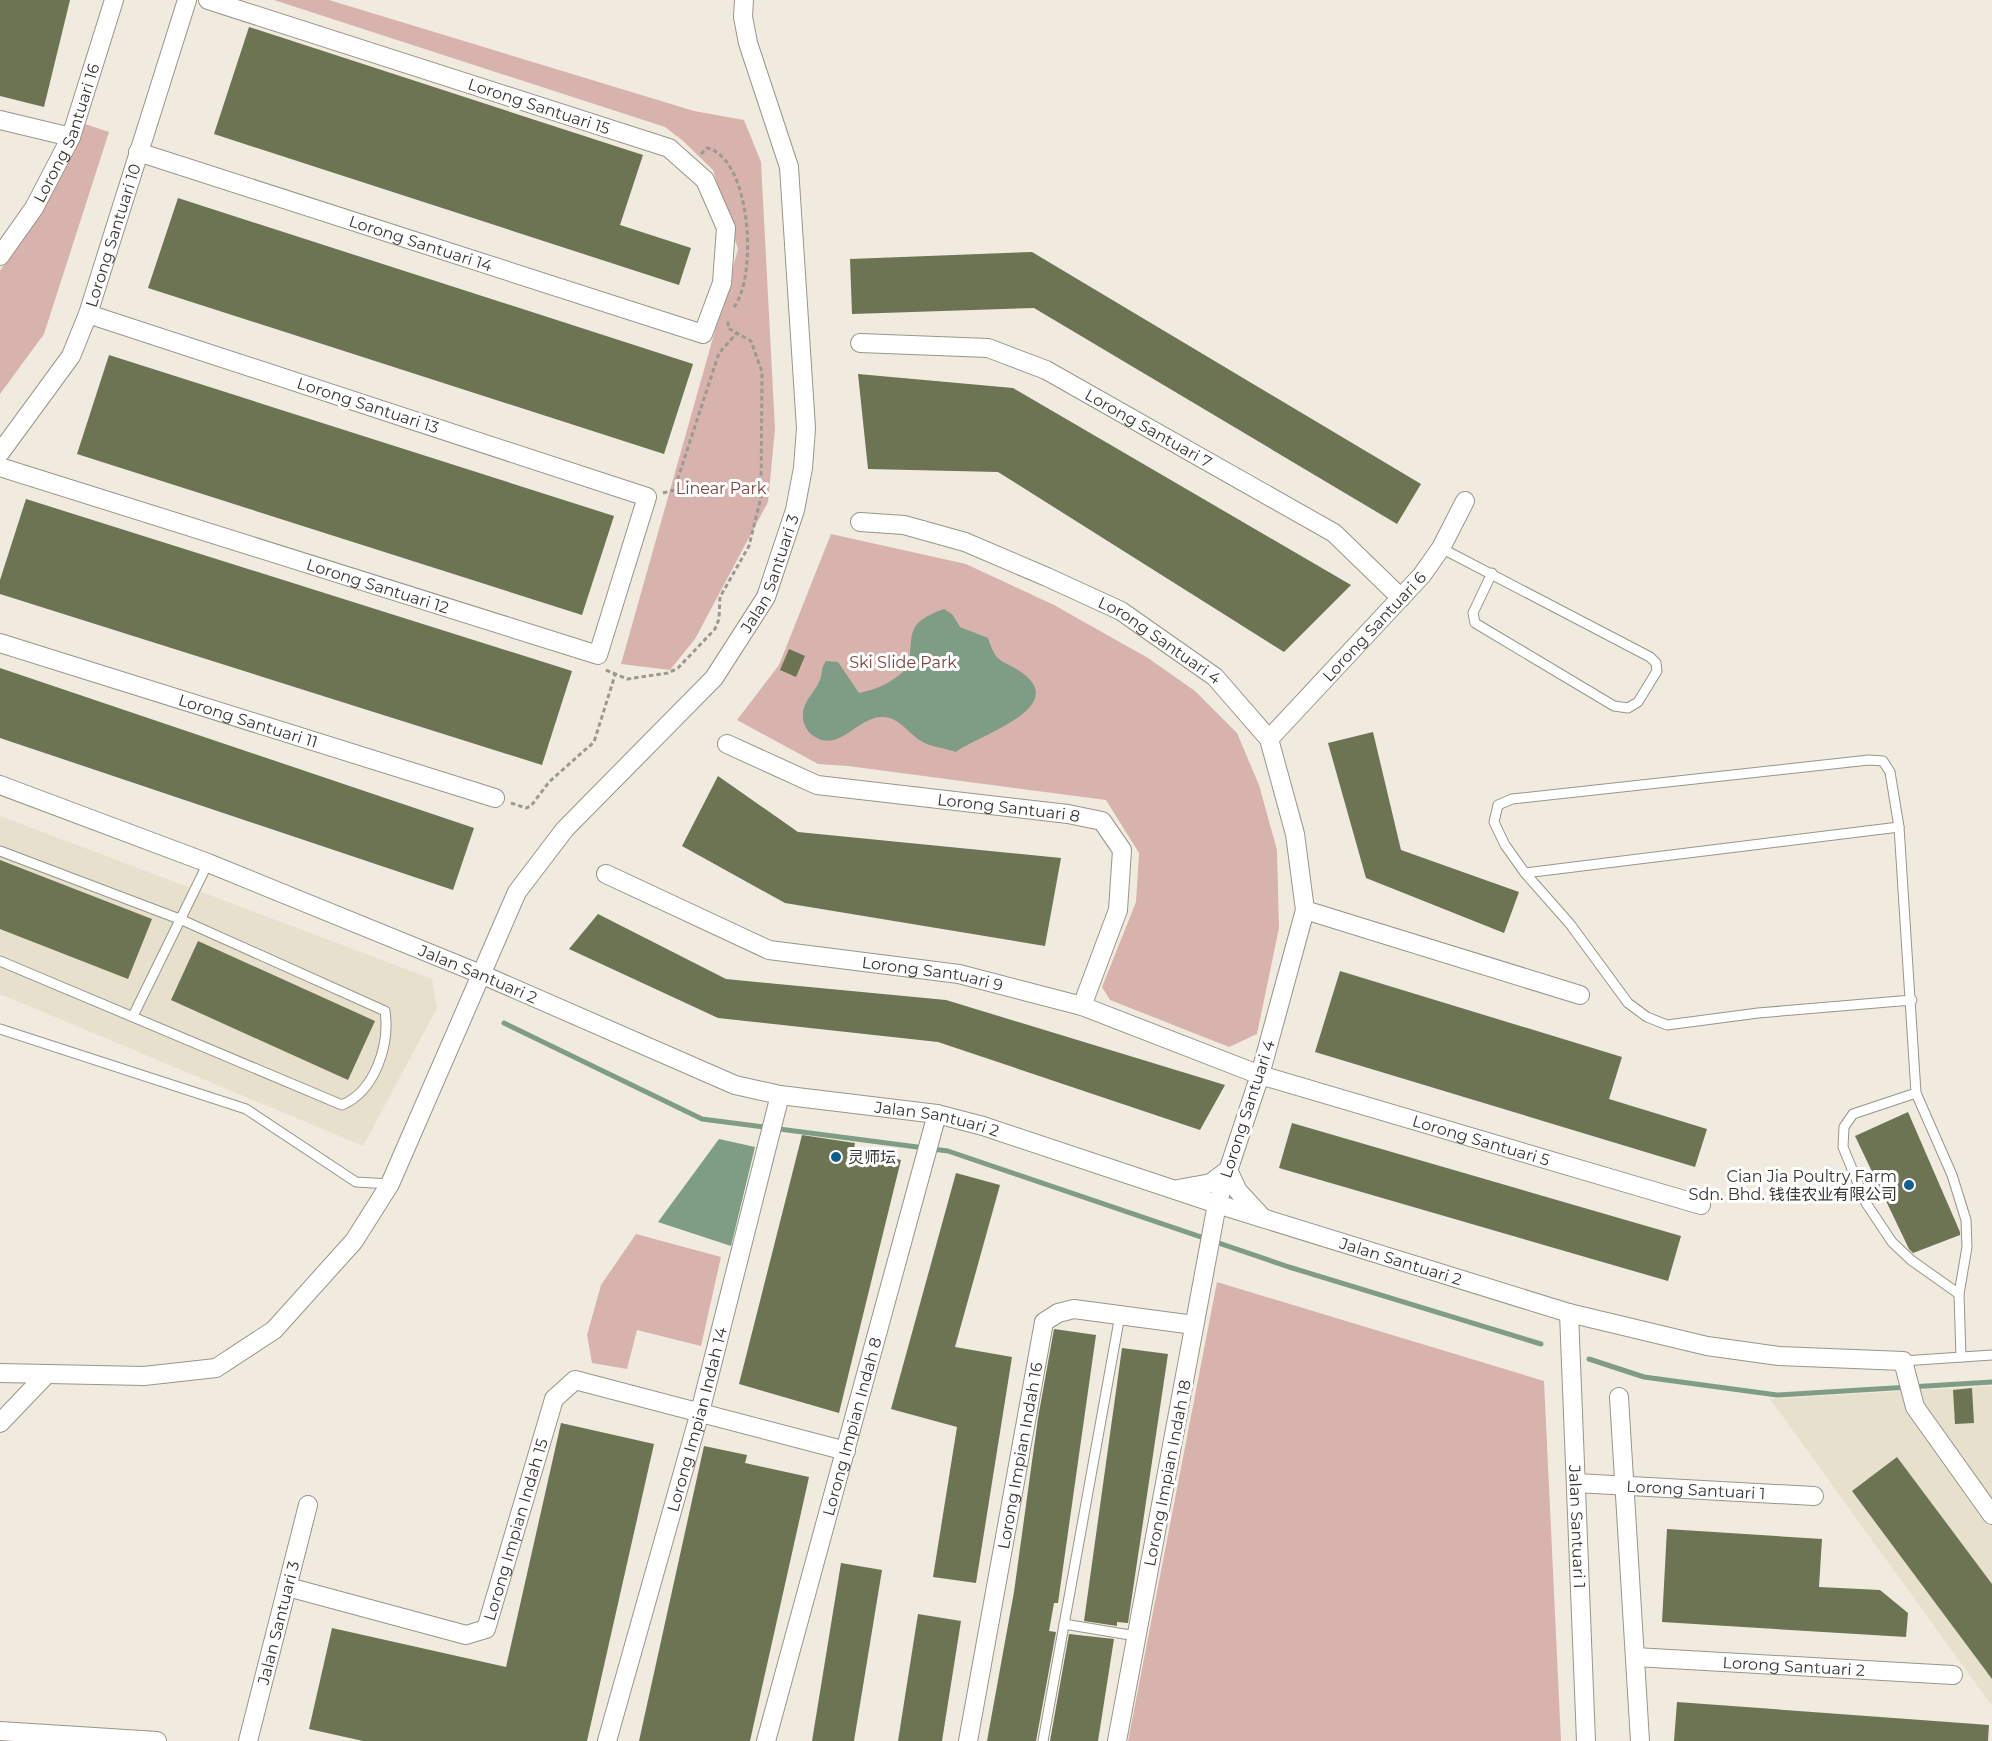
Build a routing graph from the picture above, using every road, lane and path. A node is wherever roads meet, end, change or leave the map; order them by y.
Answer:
1 (114, 0) edge
2 (187, 0) edge
3 (208, 0) edge
4 (744, 0) edge
5 (0, 120) edge
6 (71, 137) junction
7 (138, 152) junction
8 (689, 166) junction
9 (0, 256) edge
10 (88, 314) junction
11 (704, 334) joint
12 (736, 334) junction
13 (860, 343) dead end
14 (0, 453) edge
15 (0, 467) edge
16 (647, 497) junction
17 (1465, 501) dead end
18 (860, 522) dead end
19 (1441, 548) junction
20 (1492, 573) junction
21 (1401, 598) junction
22 (0, 643) edge
23 (598, 655) junction
24 (615, 675) junction
25 (1269, 739) junction
26 (727, 744) dead end
27 (0, 785) edge
28 (495, 798) joint
29 (1899, 827) junction
30 (0, 851) edge
31 (208, 863) junction
32 (1525, 873) junction
33 (606, 874) dead end
34 (1305, 910) junction
35 (182, 920) junction
36 (0, 962) edge
37 (483, 975) junction
38 (1580, 995) dead end
39 (1912, 1000) junction
40 (1082, 1006) junction
41 (133, 1016) junction
42 (0, 1029) edge
43 (1260, 1075) junction
44 (1916, 1093) junction
45 (778, 1102) junction
46 (935, 1121) junction
47 (1228, 1170) junction
48 (390, 1184) junction
49 (1173, 1190) junction
50 (1217, 1204) junction
51 (1701, 1205) dead end
52 (1263, 1219) junction
53 (1959, 1294) junction
54 (1569, 1313) junction
55 (1120, 1315) junction
56 (1194, 1325) junction
57 (1992, 1355) edge
58 (1961, 1357) junction
59 (1904, 1369) junction
60 (0, 1373) edge
61 (45, 1376) junction
62 (1619, 1397) dead end
63 (700, 1412) junction
64 (0, 1423) edge
65 (846, 1451) junction
66 (1576, 1483) junction
67 (1624, 1486) junction
68 (1814, 1496) dead end
69 (308, 1505) dead end
70 (1989, 1505) edge
71 (288, 1587) junction
72 (1064, 1624) junction
73 (1136, 1636) junction
74 (1635, 1658) junction
75 (1953, 1675) dead end
76 (0, 1731) edge
77 (157, 1741) edge
78 (248, 1741) edge
79 (608, 1741) edge
80 (766, 1741) edge
81 (968, 1741) edge
82 (1043, 1741) edge
83 (1117, 1741) edge
84 (1586, 1741) edge
85 (1640, 1741) edge

1 - 6 street, Lorong Santuari 16
2 - 7 street, Lorong Santuari 10
3 - 8 street, Lorong Santuari 15
4 - 37 street, Jalan Santuari 3
5 - 6 street
6 - 9 street, Lorong Santuari 16
7 - 10 street, Lorong Santuari 10
7 - 11 street, Lorong Santuari 14
8 - 11 street, Lorong Santuari 15
8 - 12 path
10 - 14 street, Lorong Santuari 10
10 - 16 street, Lorong Santuari 13
12 - 16 path
12 - 24 path
13 - 21 street, Lorong Santuari 7
15 - 23 street, Lorong Santuari 12
16 - 23 street
17 - 19 street, Lorong Santuari 6
18 - 25 street, Lorong Santuari 4
19 - 20 lane
19 - 21 street, Lorong Santuari 6
20 - 20 lane
21 - 25 street, Lorong Santuari 6
22 - 28 street, Lorong Santuari 11
23 - 24 path
24 - 28 path
25 - 34 street, Lorong Santuari 4
26 - 40 street, Lorong Santuari 8
27 - 31 street, Jalan Santuari 2
29 - 32 lane
29 - 32 lane
29 - 39 lane
30 - 35 lane
31 - 35 lane
31 - 37 street, Jalan Santuari 2
32 - 39 lane
33 - 40 street, Lorong Santuari 9
34 - 38 street
34 - 43 street, Lorong Santuari 4
35 - 41 lane
35 - 41 lane
36 - 41 lane
37 - 45 street, Jalan Santuari 2
37 - 48 street, Jalan Santuari 3
39 - 44 lane
40 - 43 street, Lorong Santuari 9
42 - 48 lane
43 - 47 street, Lorong Santuari 4
43 - 51 street, Lorong Santuari 5
44 - 53 lane
44 - 53 lane
45 - 46 street, Jalan Santuari 2
45 - 63 street, Lorong Impian Indah 14
46 - 49 street, Jalan Santuari 2
46 - 65 street, Lorong Impian Indah 8
47 - 49 street
47 - 50 street, Lorong Santuari 4
47 - 52 street
48 - 61 street, Jalan Santuari 3
49 - 50 street, Jalan Santuari 2
50 - 52 street, Jalan Santuari 2
50 - 56 street, Lorong Impian Indah 18
52 - 54 street, Jalan Santuari 2
53 - 58 lane
54 - 59 street, Jalan Santuari 2
54 - 66 street, Jalan Santuari 1
55 - 56 street, Lorong Impian Indah 16
55 - 72 lane
55 - 81 street, Lorong Impian Indah 16
56 - 73 street, Lorong Impian Indah 18
57 - 58 lane
58 - 59 lane
59 - 70 street
60 - 61 street, Jalan Santuari 3
61 - 64 street
62 - 67 street
63 - 65 street
63 - 71 street, Lorong Impian Indah 15
63 - 79 street, Lorong Impian Indah 14
65 - 80 street, Lorong Impian Indah 8
66 - 67 street, Lorong Santuari 1
66 - 84 street, Jalan Santuari 1
67 - 68 street, Lorong Santuari 1
67 - 74 street
69 - 71 street, Jalan Santuari 3
71 - 78 street, Jalan Santuari 3
72 - 73 lane
72 - 82 lane
73 - 83 street, Lorong Impian Indah 18
74 - 75 street, Lorong Santuari 2
74 - 85 street
76 - 77 street

